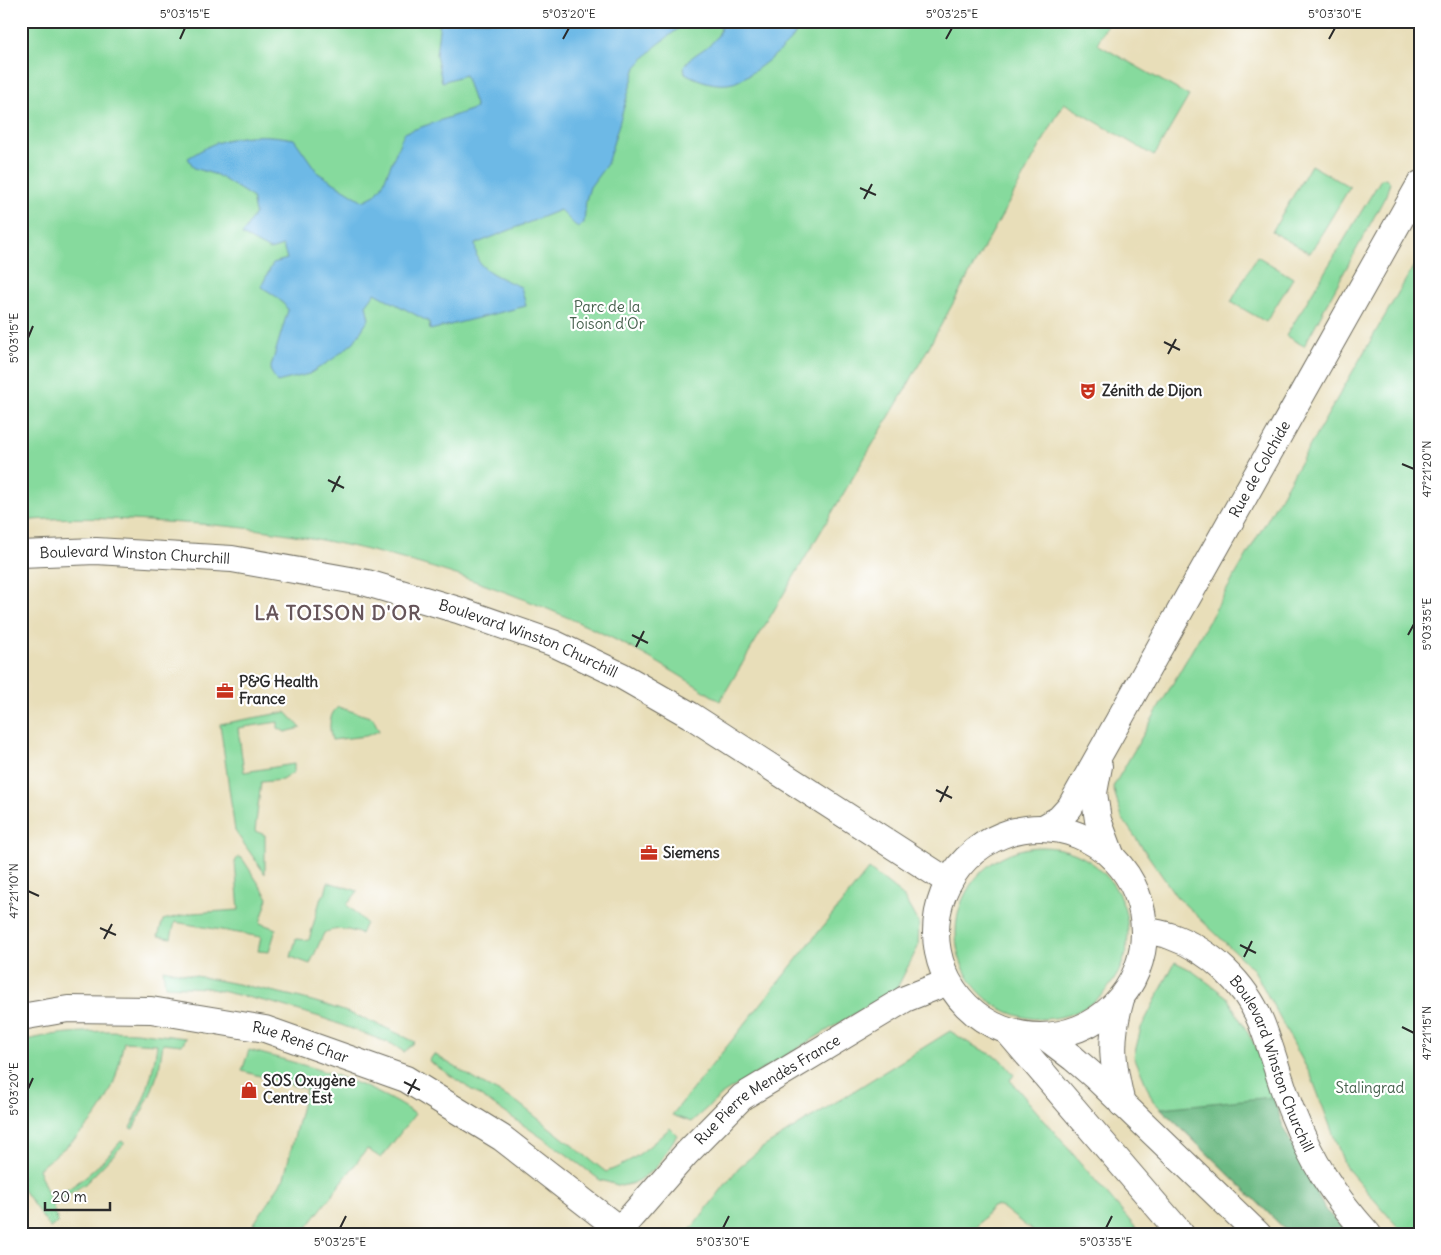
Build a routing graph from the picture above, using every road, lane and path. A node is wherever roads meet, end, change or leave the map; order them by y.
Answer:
1 (1420, 184) edge
2 (21, 554) edge
3 (1101, 753) junction
4 (1045, 827) junction
5 (1112, 857) junction
6 (949, 882) junction
7 (1144, 930) junction
8 (948, 982) junction
9 (1121, 998) junction
10 (21, 1018) edge
11 (1008, 1032) junction
12 (1044, 1036) junction
13 (1122, 1104) junction
14 (618, 1232) edge
15 (1180, 1234) edge
16 (1258, 1234) edge
17 (1368, 1234) edge

1 - 3 street, Rue de Colchide
2 - 6 street, Boulevard Winston Churchill
3 - 4 street, Rue de Colchide
3 - 5 street, Rue de Colchide
4 - 5 street
4 - 6 street
5 - 7 street
6 - 8 street
7 - 9 street
7 - 17 street, Boulevard Winston Churchill
8 - 11 street
8 - 14 street, Rue Pierre Mendès France
9 - 12 street
9 - 13 street
10 - 14 street, Rue René Char
11 - 12 street
11 - 15 street
12 - 13 street
13 - 16 street

